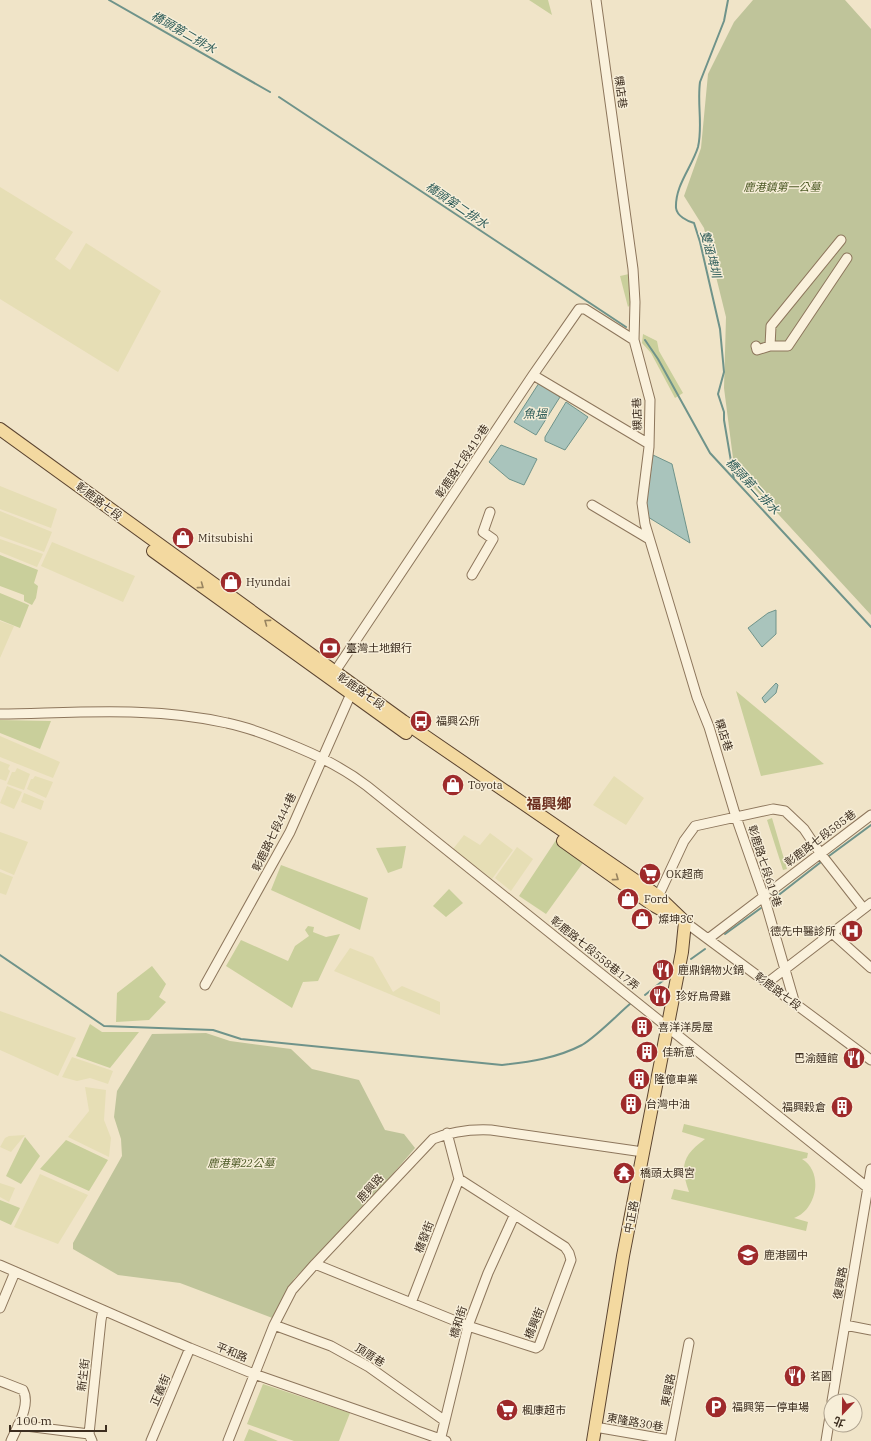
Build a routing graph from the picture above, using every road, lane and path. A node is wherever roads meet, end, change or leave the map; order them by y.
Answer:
1 (596, 0) edge
2 (841, 240) dead end
3 (847, 258) dead end
4 (634, 340) junction
5 (770, 346) junction
6 (757, 350) dead end
7 (533, 375) junction
8 (0, 430) edge
9 (0, 439) edge
10 (649, 444) junction
11 (592, 505) dead end
12 (490, 512) dead end
13 (649, 539) junction
14 (472, 575) dead end
15 (332, 676) junction
16 (352, 690) junction
17 (0, 714) edge
18 (322, 758) junction
19 (871, 815) edge
20 (736, 817) junction
21 (820, 853) junction
22 (764, 897) junction
23 (656, 901) junction
24 (867, 906) edge
25 (685, 922) junction
26 (832, 933) junction
27 (708, 940) junction
28 (785, 968) junction
29 (871, 968) edge
30 (767, 983) junction
31 (205, 985) dead end
32 (795, 1004) junction
33 (667, 1026) junction
34 (871, 1060) edge
35 (446, 1133) junction
36 (643, 1152) junction
37 (871, 1169) edge
38 (459, 1179) junction
39 (868, 1188) junction
40 (514, 1216) junction
41 (315, 1264) junction
42 (0, 1265) edge
43 (15, 1272) junction
44 (411, 1303) junction
45 (0, 1308) edge
46 (103, 1310) junction
47 (274, 1325) junction
48 (845, 1325) junction
49 (468, 1326) junction
50 (871, 1330) edge
51 (688, 1343) dead end
52 (190, 1348) junction
53 (254, 1374) junction
54 (0, 1381) edge
55 (833, 1393) edge
56 (445, 1421) junction
57 (18, 1425) junction
58 (595, 1426) junction
59 (91, 1438) edge
60 (11, 1441) edge
61 (151, 1441) edge
62 (228, 1441) edge
63 (442, 1441) edge
64 (593, 1441) edge
65 (670, 1441) edge

1 - 4 street, 粿店巷
2 - 5 street
3 - 5 street
4 - 7 street, 彰鹿路七段419巷
4 - 10 street, 粿店巷
5 - 6 street
7 - 10 street
7 - 15 street, 彰鹿路七段419巷
15 -> 8 main road, 彰鹿路七段
9 -> 15 main road, 彰鹿路七段
10 - 13 street, 粿店巷
11 - 13 street
12 - 14 street
13 - 20 street, 粿店巷
15 - 16 main road, 彰鹿路七段
16 - 18 street, 彰鹿路七段444巷
16 - 23 main road, 彰鹿路七段
17 - 18 street, 彰鹿路七段558巷17弄
18 - 31 street, 彰鹿路七段444巷
18 - 33 street, 彰鹿路七段558巷17弄
19 - 21 street, 彰鹿路七段585巷
20 - 21 street
20 - 22 street, 彰鹿路七段619巷
20 - 23 street
21 - 22 street, 彰鹿路七段585巷
21 - 24 street
22 - 27 street, 彰鹿路七段585巷
22 - 28 street, 彰鹿路七段619巷
23 - 25 main road, 彰鹿路七段
24 - 26 street
25 - 27 street, 彰鹿路七段
25 - 33 main road, 中正路
26 - 28 street
26 - 29 street
27 - 30 street, 彰鹿路七段
28 - 30 street
28 - 32 street, 彰鹿路七段619巷
30 - 32 street, 彰鹿路七段
32 - 34 street, 彰鹿路七段
33 - 36 main road, 中正路
33 - 39 street, 彰鹿路七段558巷17弄
35 - 36 street, 鹿興路
35 - 38 street
35 - 41 street, 鹿興路
36 - 58 main road, 中正路
37 - 39 street, 復興路
38 - 40 street, 橋興街
38 - 44 street, 橋發街
39 - 48 street, 復興路
40 - 49 street, 橋和街
40 - 49 street, 橋興街
41 - 44 street, 橋興街
41 - 47 street, 鹿興路
42 - 43 street, 平和路
43 - 45 street
43 - 46 street, 平和路
44 - 49 street, 橋興街
46 - 52 street, 平和路
46 - 59 street, 新生街
47 - 53 street, 鹿興路
47 - 56 street, 頂厝巷
48 - 50 street
48 - 55 street, 復興路
49 - 56 street, 橋和街
51 - 65 street, 東興路
52 - 53 street, 平和路
52 - 61 street, 正義街
53 - 62 street, 鹿興路
53 - 63 street, 平和路
54 - 57 street
56 - 63 street, 橋和街
57 - 59 street
57 - 60 street
58 - 64 main road, 中正路
58 - 65 street, 東隆路30巷

